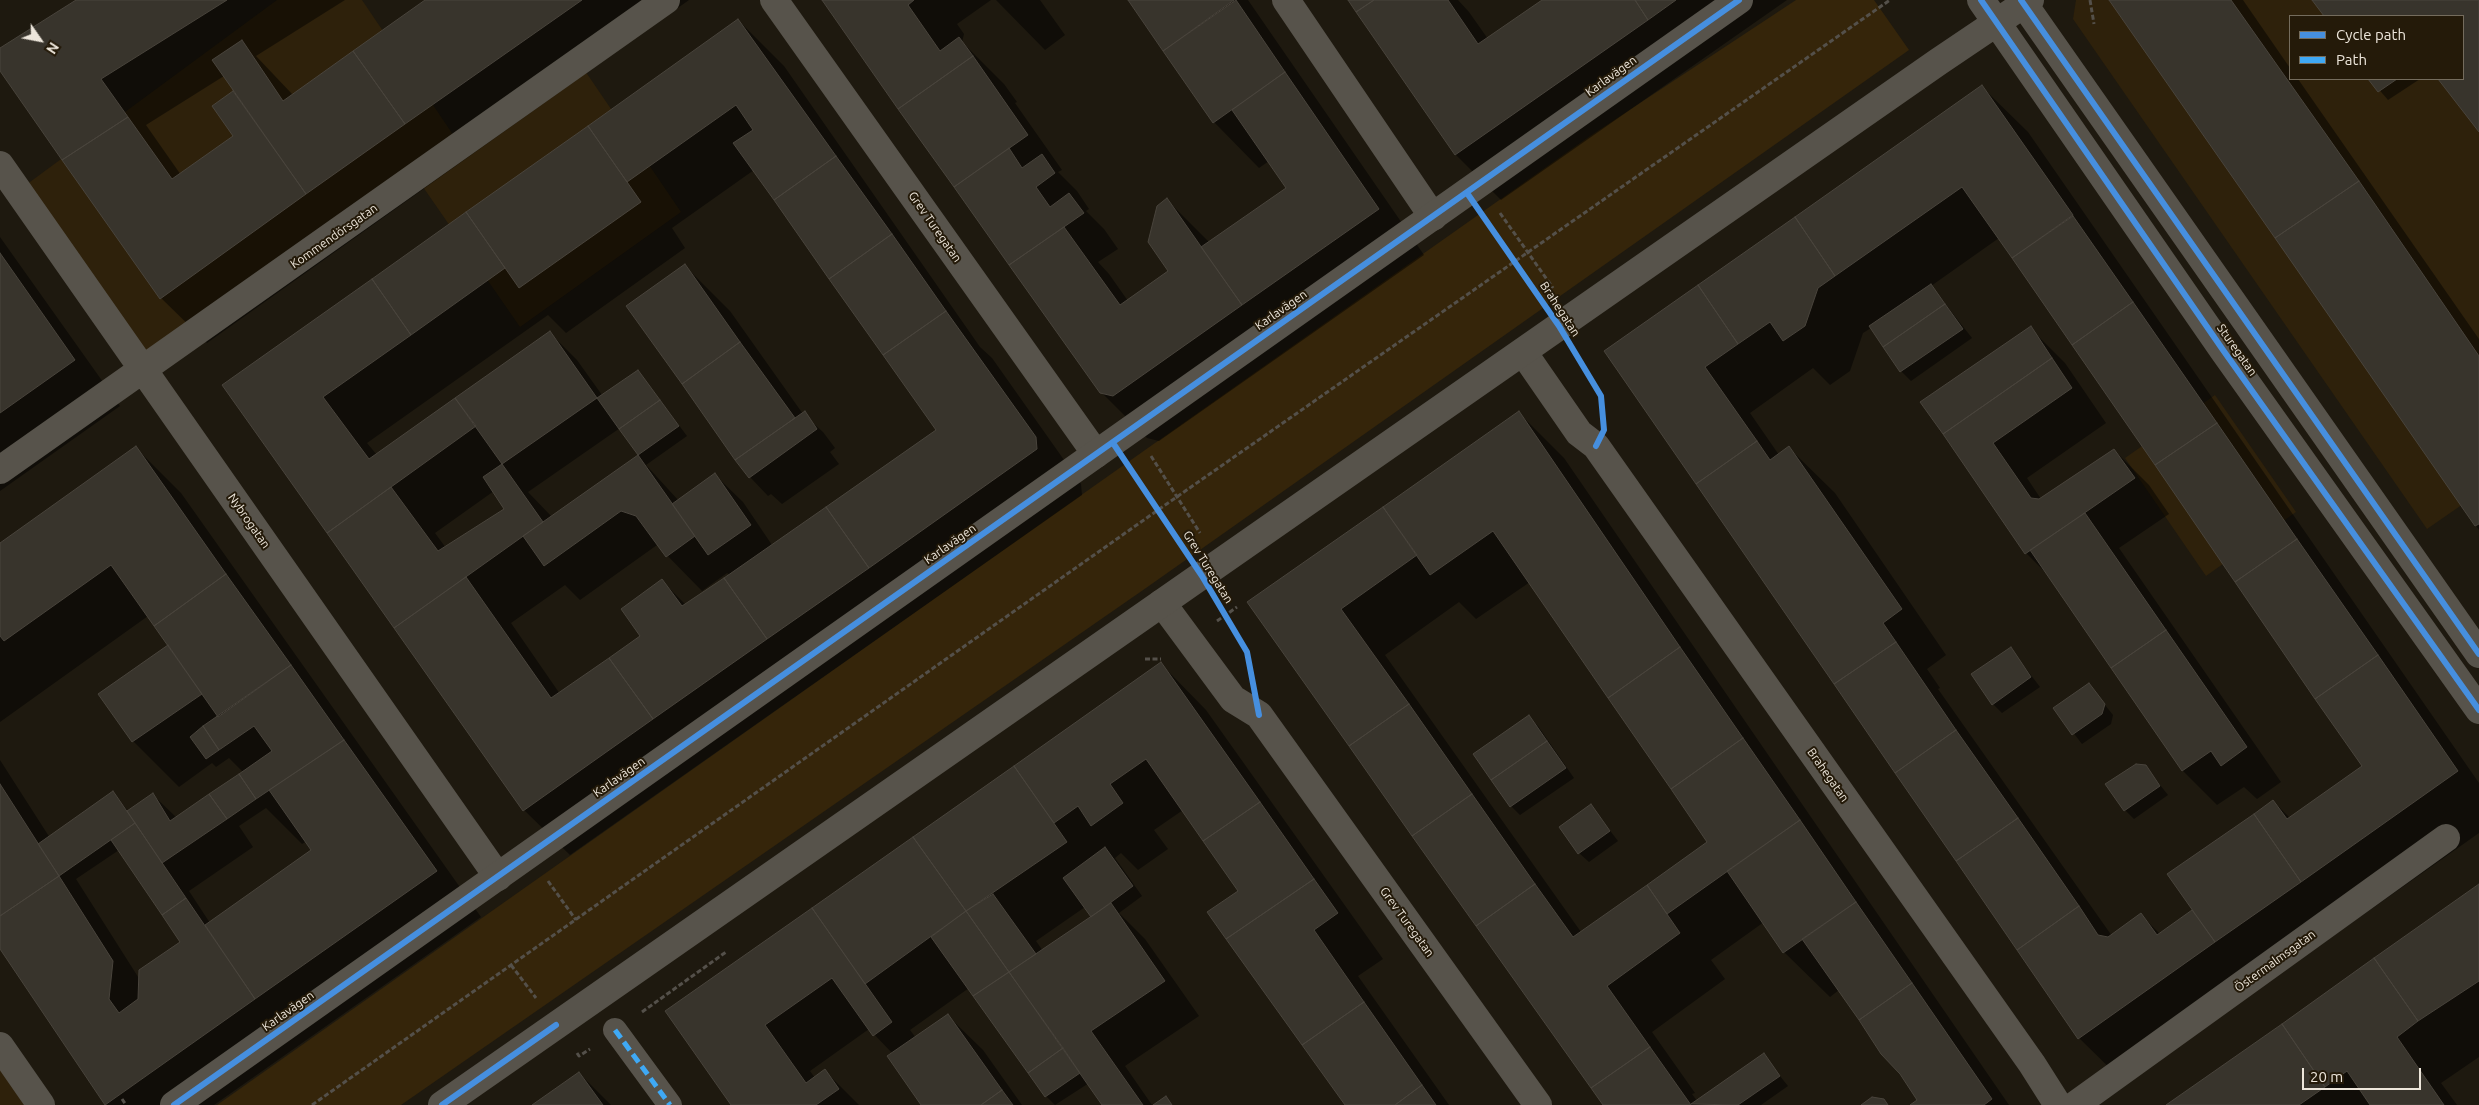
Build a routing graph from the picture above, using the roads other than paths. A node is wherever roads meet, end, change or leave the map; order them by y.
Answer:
1 (666, 0) edge
2 (774, 0) edge
3 (1286, 0) edge
4 (1738, 0) edge
5 (1981, 0) edge
6 (2025, 1) edge
7 (1996, 23) junction
8 (0, 165) edge
9 (1433, 217) junction
10 (1523, 352) junction
11 (144, 369) junction
12 (1096, 454) junction
13 (0, 470) edge
14 (1162, 603) junction
15 (2479, 654) edge
16 (2479, 710) edge
17 (2446, 838) dead end
18 (498, 877) junction
19 (615, 1030) dead end
20 (0, 1046) edge
21 (41, 1105) edge
22 (174, 1105) edge
23 (442, 1105) edge
24 (670, 1105) edge
25 (1538, 1105) edge
26 (2058, 1105) edge
27 (2075, 1105) edge

1 - 11 street, Kommendörsgatan
2 - 12 street, Grev Turegatan
3 - 9 street
4 - 9 street, Karlavägen
5 - 7 street, Sturegatan
6 - 7 street
6 - 15 street, Sturegatan
7 - 10 street
7 - 16 street, Sturegatan
8 - 11 street, Nybrogatan
9 - 12 street, Karlavägen
10 - 14 street
10 - 26 street, Brahegatan
11 - 13 street, Kommendörsgatan
11 - 18 street, Nybrogatan
12 - 18 street, Karlavägen
14 - 23 street
14 - 25 street, Grev Turegatan
17 - 27 street, Östermalmsgatan
18 - 22 street, Karlavägen
19 - 24 street
20 - 21 street

